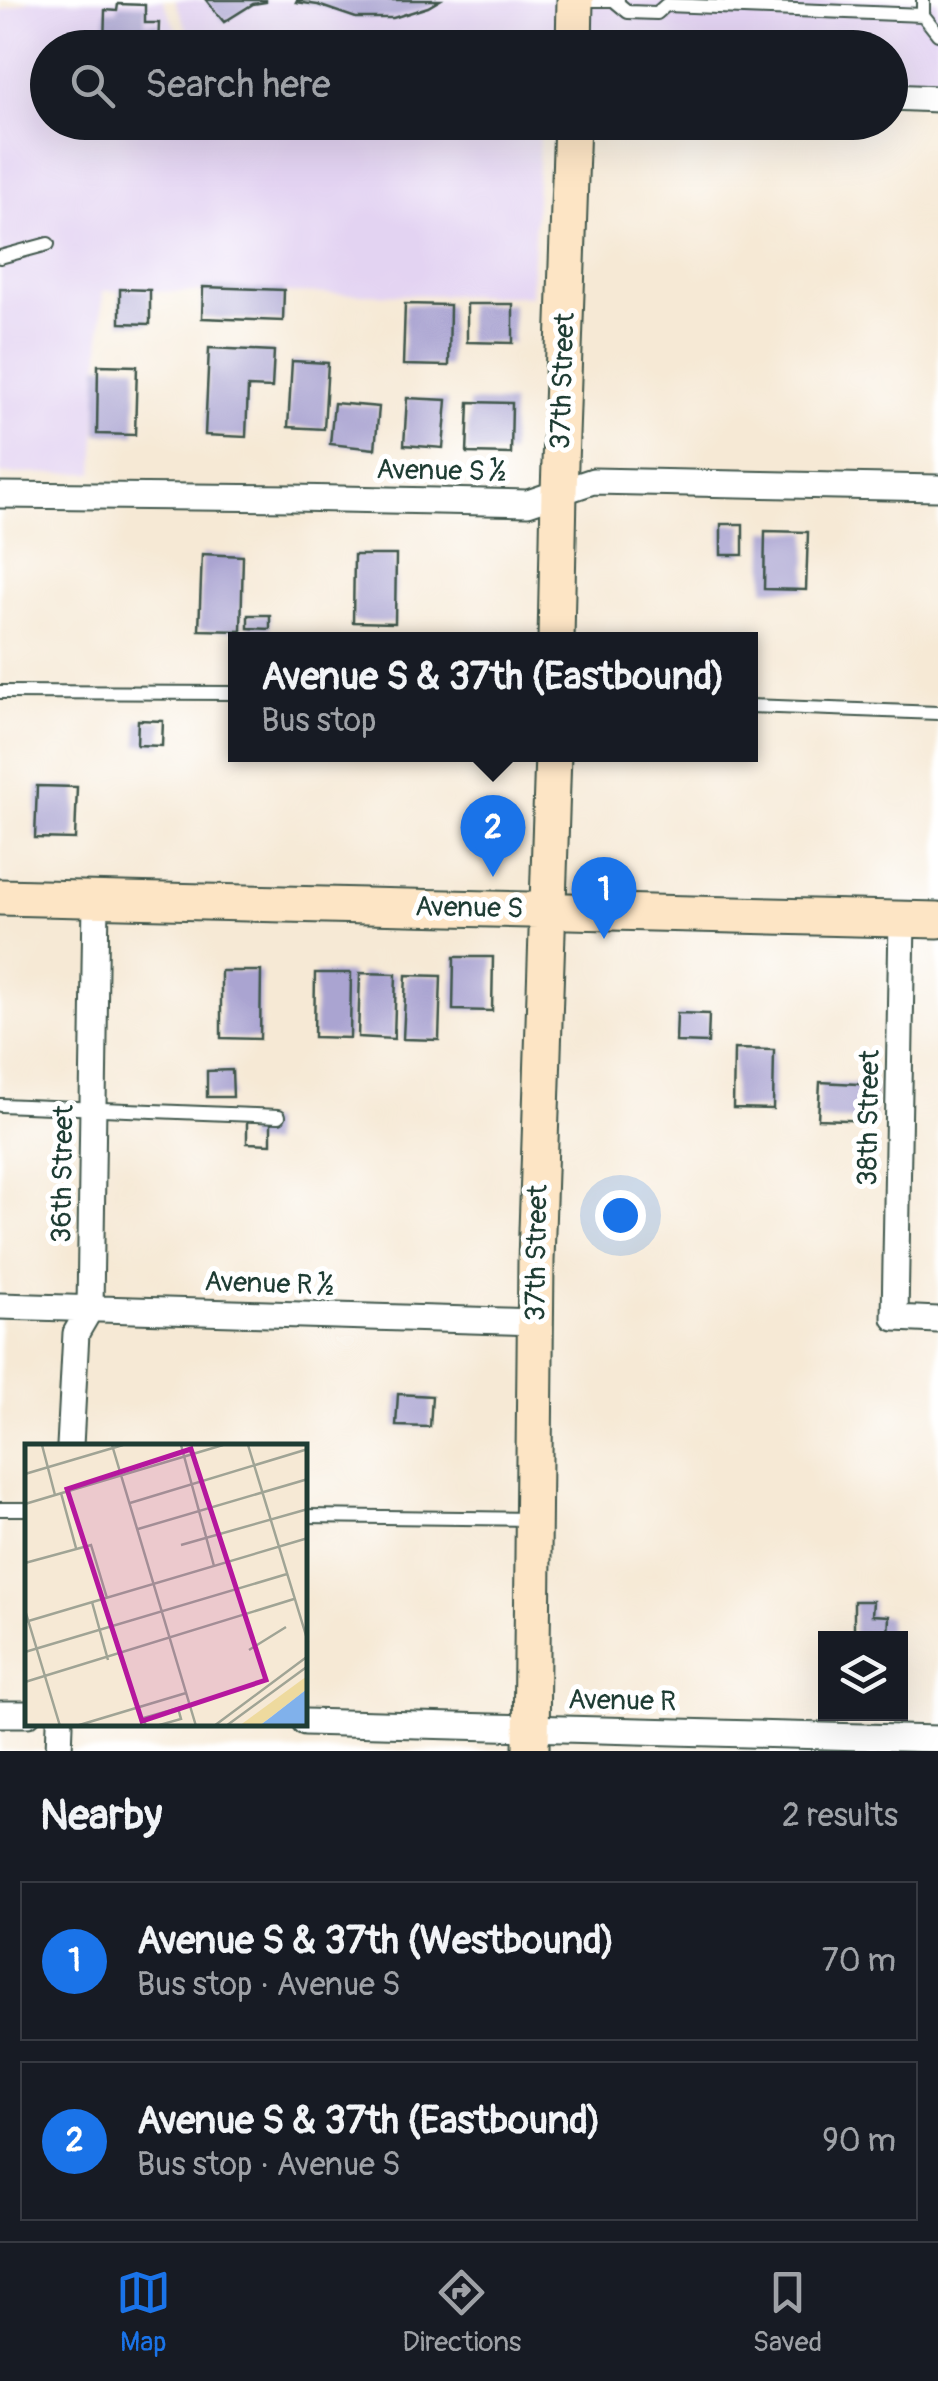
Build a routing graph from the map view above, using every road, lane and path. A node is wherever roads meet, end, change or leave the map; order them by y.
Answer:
1 (576, 0) edge
2 (617, 1) edge
3 (665, 2) edge
4 (923, 7) edge
5 (575, 30) edge
6 (938, 34) edge
7 (908, 98) edge
8 (938, 99) edge
9 (571, 140) edge
10 (48, 244) dead end
11 (0, 257) edge
12 (938, 488) edge
13 (559, 492) junction
14 (0, 495) edge
15 (556, 632) edge
16 (0, 692) edge
17 (228, 693) edge
18 (758, 706) edge
19 (938, 712) edge
20 (553, 762) edge
21 (0, 897) edge
22 (96, 900) junction
23 (548, 910) junction
24 (902, 919) junction
25 (938, 920) edge
26 (0, 1104) edge
27 (94, 1108) junction
28 (279, 1116) dead end
29 (0, 1306) edge
30 (90, 1309) junction
31 (938, 1320) edge
32 (536, 1322) junction
33 (70, 1444) edge
34 (0, 1508) edge
35 (25, 1510) edge
36 (308, 1516) edge
37 (534, 1519) junction
38 (308, 1722) edge
39 (60, 1726) edge
40 (938, 1739) edge
41 (532, 1740) edge
42 (59, 1751) edge

1 - 2 lane
1 - 5 main road
2 - 3 lane
3 - 4 lane
4 - 6 lane
7 - 8 street
9 - 13 main road, 37th Street
10 - 11 lane
12 - 13 street, Avenue S ½
13 - 14 street, Avenue S ½
13 - 15 main road, 37th Street
16 - 17 lane
18 - 19 lane
20 - 23 main road, 37th Street
21 - 22 main road, Avenue S
22 - 23 main road, Avenue S
22 - 27 street, 36th Street
23 - 24 main road, Avenue S
23 - 32 main road, 37th Street
24 - 25 main road, Avenue S
24 - 31 street, 38th Street
26 - 27 lane
27 - 28 lane
27 - 30 street, 36th Street
29 - 30 street, Avenue R ½
30 - 32 street, Avenue R ½
30 - 33 street, 36th Street
32 - 37 main road, 37th Street
34 - 35 lane
36 - 37 lane
37 - 41 main road, 37th Street
38 - 41 street, Avenue R
39 - 42 street
40 - 41 street, Avenue R

